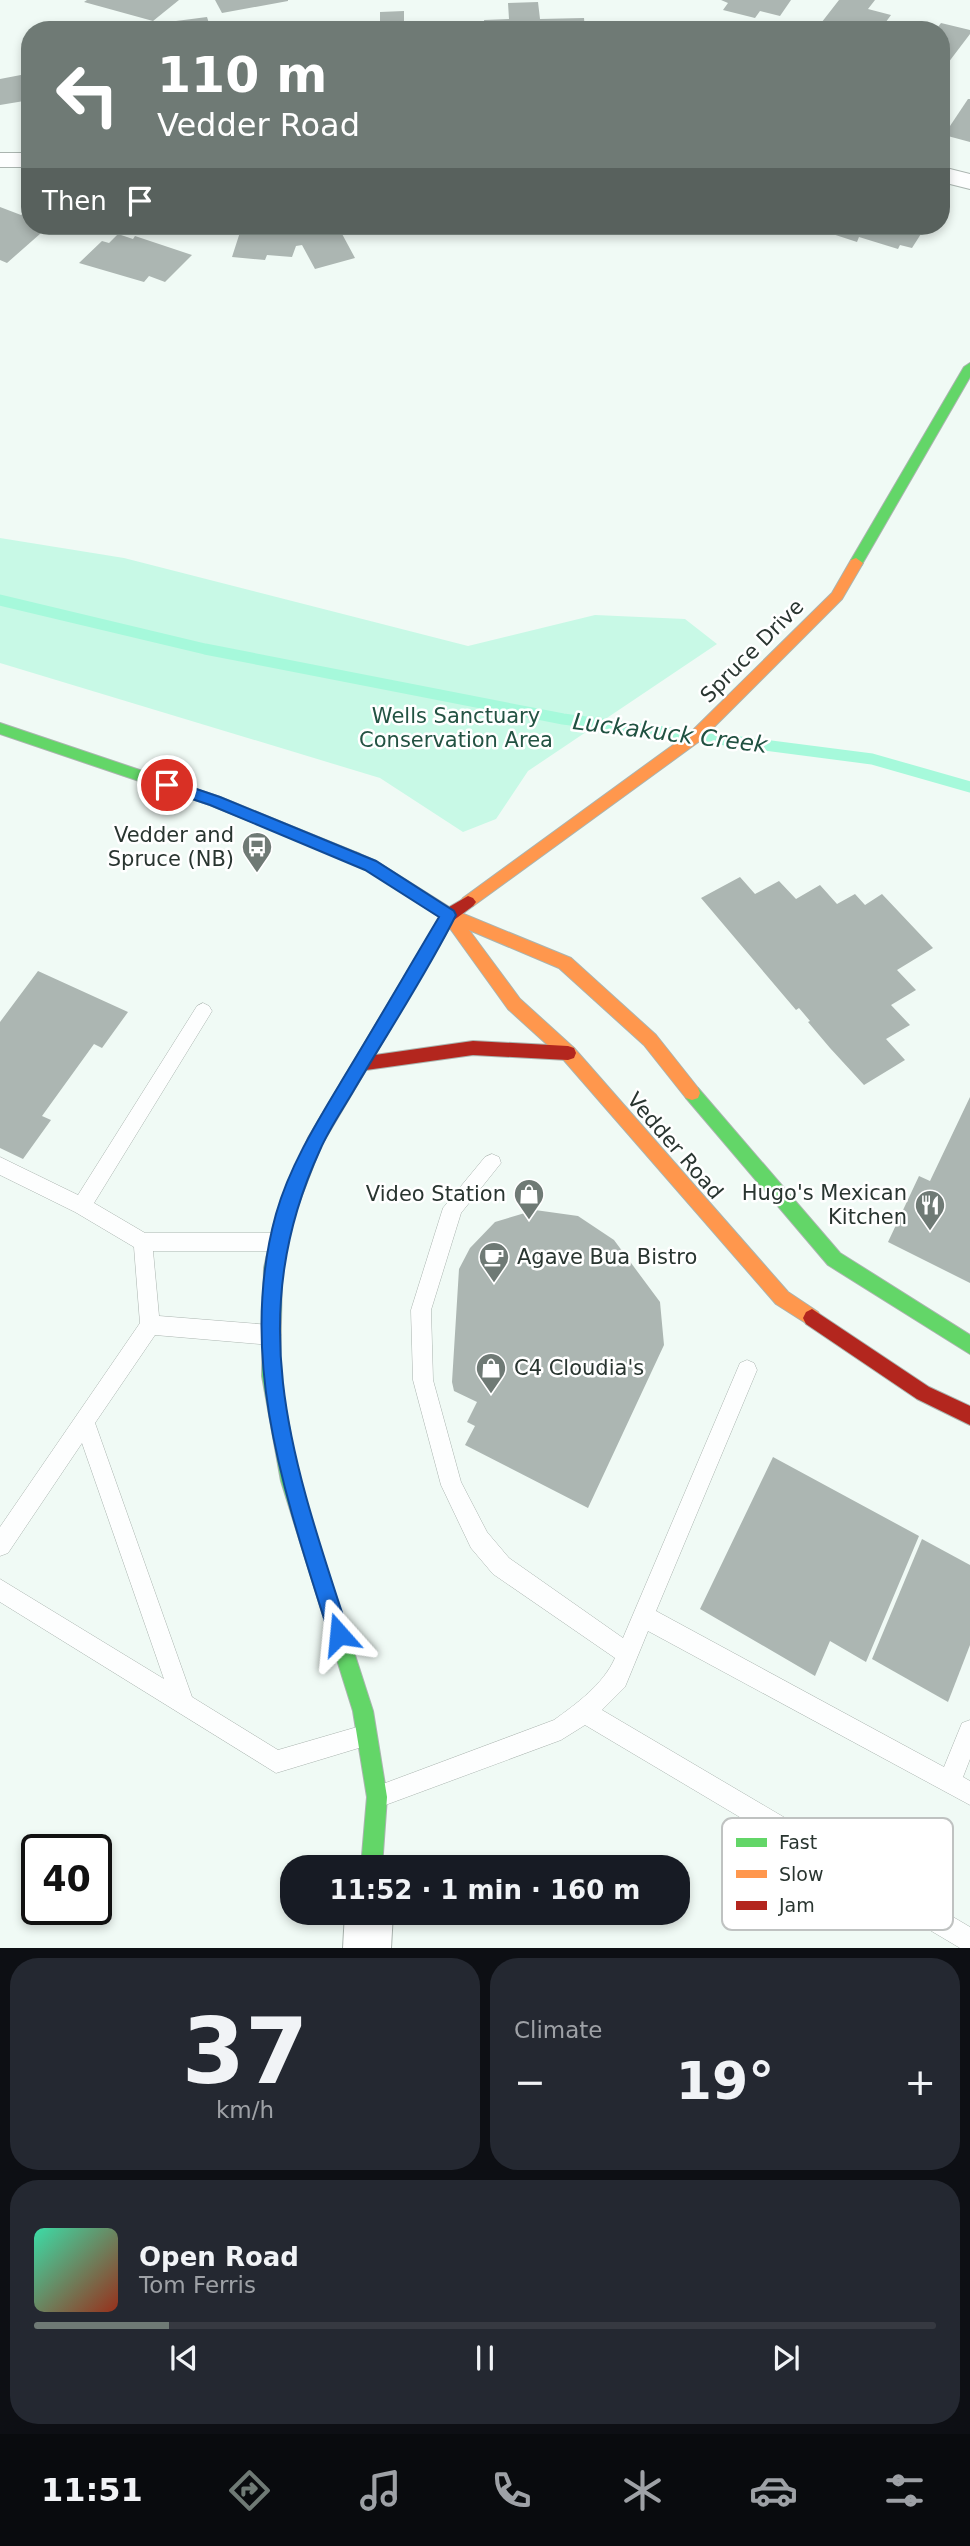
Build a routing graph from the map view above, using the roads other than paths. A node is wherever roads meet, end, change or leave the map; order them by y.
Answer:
1 (0, 160) edge
2 (21, 160) edge
3 (950, 176) edge
4 (970, 182) edge
5 (970, 367) edge
6 (952, 398) junction
7 (970, 404) edge
8 (0, 729) edge
9 (449, 915) junction
10 (203, 1011) dead end
11 (568, 1053) junction
12 (361, 1064) junction
13 (492, 1163) dead end
14 (0, 1166) edge
15 (82, 1206) junction
16 (143, 1242) junction
17 (279, 1242) junction
18 (150, 1325) junction
19 (271, 1335) junction
20 (970, 1345) edge
21 (747, 1370) dead end
22 (970, 1416) edge
23 (84, 1421) junction
24 (0, 1545) edge
25 (0, 1590) edge
26 (643, 1616) junction
27 (627, 1654) junction
28 (184, 1705) junction
29 (584, 1712) junction
30 (970, 1731) edge
31 (368, 1735) junction
32 (949, 1783) junction
33 (970, 1794) edge
34 (377, 1797) junction
35 (760, 1818) edge
36 (373, 1855) edge
37 (368, 1925) edge
38 (947, 1930) edge
39 (970, 1944) edge
40 (367, 1948) edge

1 - 2 street
3 - 4 street
5 - 6 main road, Spruce Drive
6 - 7 lane
6 - 9 main road, Spruce Drive
8 - 9 main road, Vedder Road
9 - 11 main road, Vedder Road
9 - 12 main road
9 - 20 main road, Vedder Road
10 - 15 lane
11 - 12 main road
11 - 22 main road, Vedder Road
12 - 17 main road
13 - 27 lane
14 - 15 lane
15 - 16 lane
16 - 17 lane
16 - 18 lane
17 - 19 main road
18 - 19 lane
18 - 23 lane
19 - 31 main road
21 - 26 lane
23 - 24 lane
23 - 28 lane
25 - 28 lane
26 - 27 lane
26 - 32 lane
27 - 29 lane
28 - 31 lane
29 - 34 lane
29 - 35 lane
30 - 32 lane
31 - 34 main road
32 - 33 lane
34 - 36 main road
37 - 40 street
38 - 39 lane

